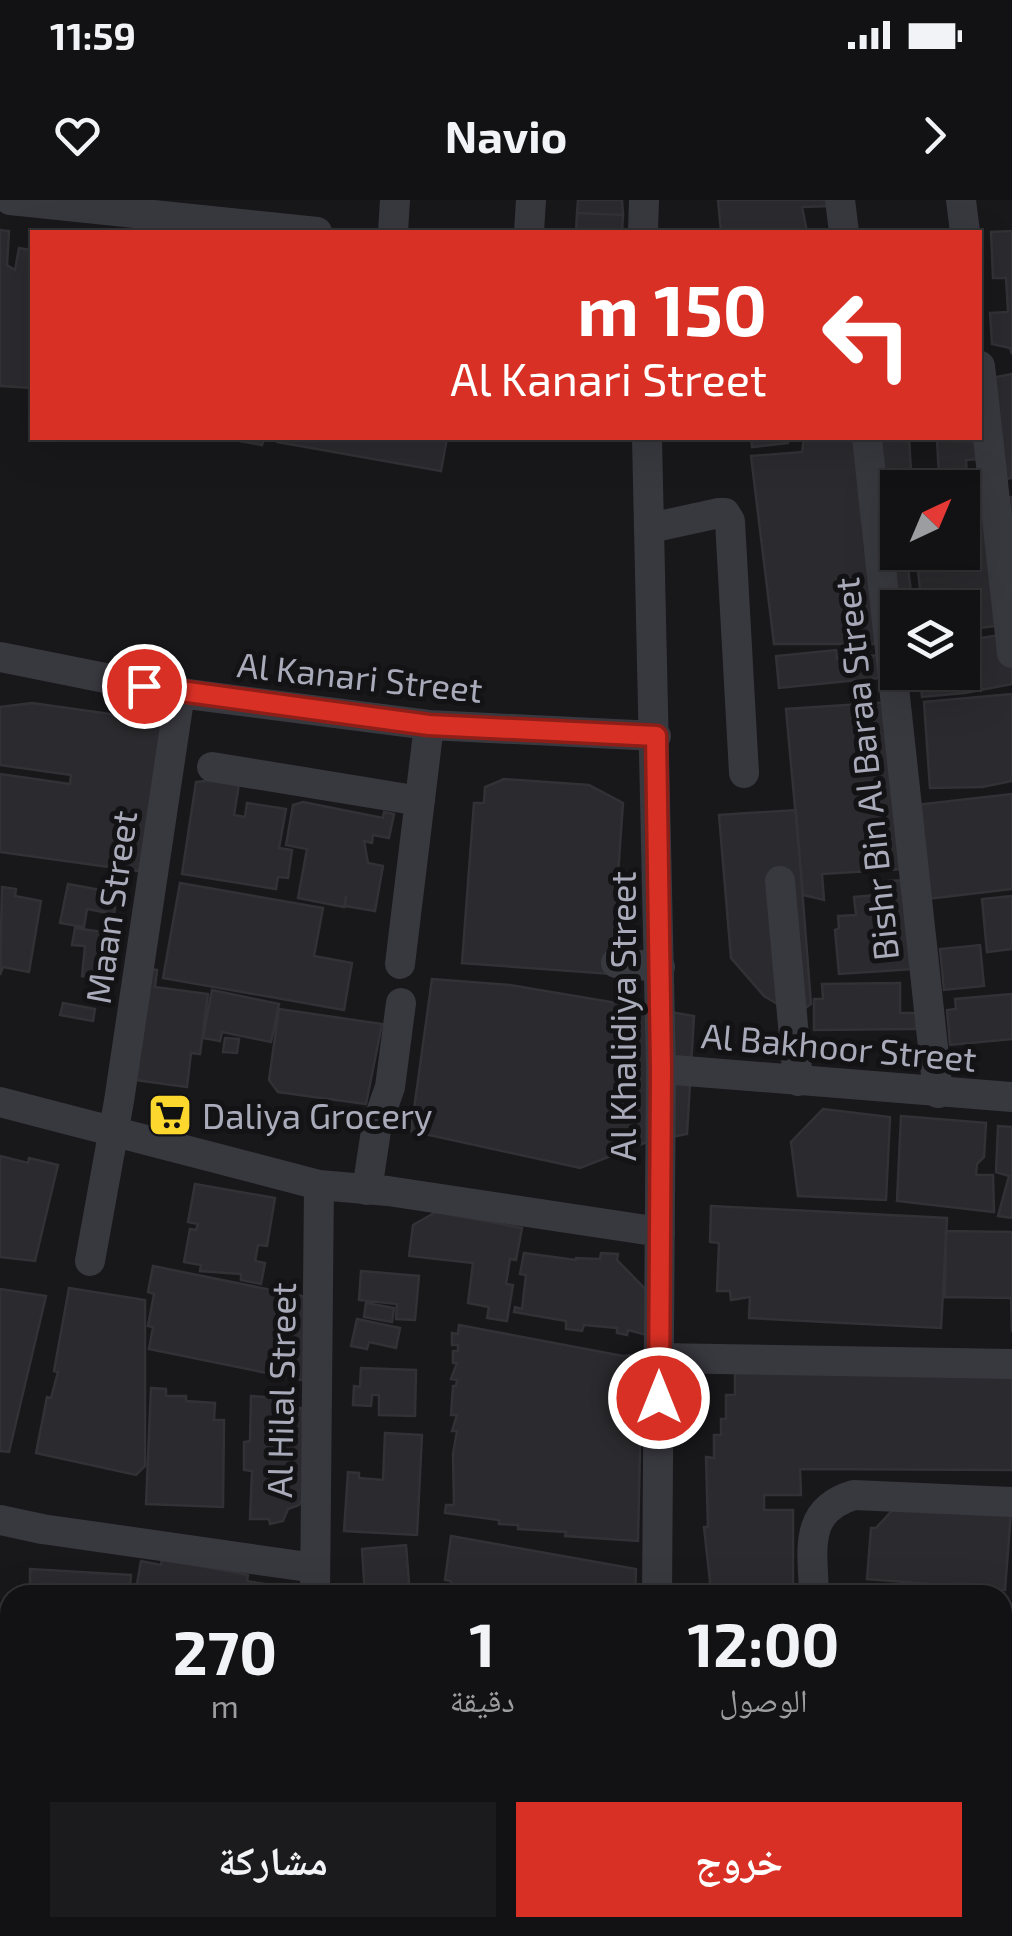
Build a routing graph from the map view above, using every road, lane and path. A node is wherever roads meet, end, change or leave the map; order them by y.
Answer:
1 (396, 200) edge
2 (531, 200) edge
3 (644, 200) edge
4 (840, 200) edge
5 (962, 200) edge
6 (28, 201) edge
7 (160, 208) edge
8 (279, 214) edge
9 (313, 230) edge
10 (393, 230) edge
11 (529, 230) edge
12 (643, 230) edge
13 (844, 230) edge
14 (965, 230) edge
15 (982, 384) edge
16 (647, 440) edge
17 (866, 440) edge
18 (650, 528) junction
19 (1012, 653) edge
20 (0, 657) edge
21 (180, 692) junction
22 (429, 725) junction
23 (656, 736) junction
24 (212, 767) dead end
25 (744, 773) dead end
26 (420, 801) junction
27 (780, 881) dead end
28 (616, 963) dead end
29 (400, 964) dead end
30 (660, 967) junction
31 (402, 1004) dead end
32 (661, 1070) junction
33 (798, 1081) junction
34 (938, 1093) junction
35 (1012, 1096) edge
36 (0, 1102) edge
37 (112, 1132) junction
38 (320, 1185) junction
39 (378, 1190) junction
40 (660, 1232) junction
41 (90, 1261) dead end
42 (659, 1358) junction
43 (1012, 1364) edge
44 (1012, 1502) edge
45 (0, 1520) edge
46 (315, 1581) edge
47 (657, 1585) edge
48 (814, 1585) edge

1 - 10 street
2 - 11 street
3 - 12 street
4 - 13 street
5 - 14 street
6 - 7 street
7 - 8 street
8 - 9 street
15 - 19 street
16 - 18 street, Al Khalidiya Street
17 - 34 street, Bishr Bin Al Baraa Street
18 - 23 street, Al Khalidiya Street
18 - 25 street
20 - 21 street, Al Kanari Street
21 - 22 street, Al Kanari Street
21 - 37 street, Maan Street
22 - 23 street, Al Kanari Street
22 - 26 street
23 - 30 street, Al Khalidiya Street
24 - 26 street
26 - 29 street
27 - 33 street
28 - 30 street
30 - 32 street, Al Khalidiya Street
31 - 39 street
32 - 33 street, Al Bakhoor Street
32 - 40 street, Al Khalidiya Street
33 - 34 street, Al Bakhoor Street
34 - 35 street, Al Bakhoor Street
36 - 37 street
37 - 38 street
37 - 41 street, Maan Street
38 - 39 street
38 - 46 street, Al Hilal Street
39 - 40 street
40 - 42 street, Al Khalidiya Street
42 - 43 street
42 - 47 street, Al Khalidiya Street
44 - 48 street
45 - 46 street

